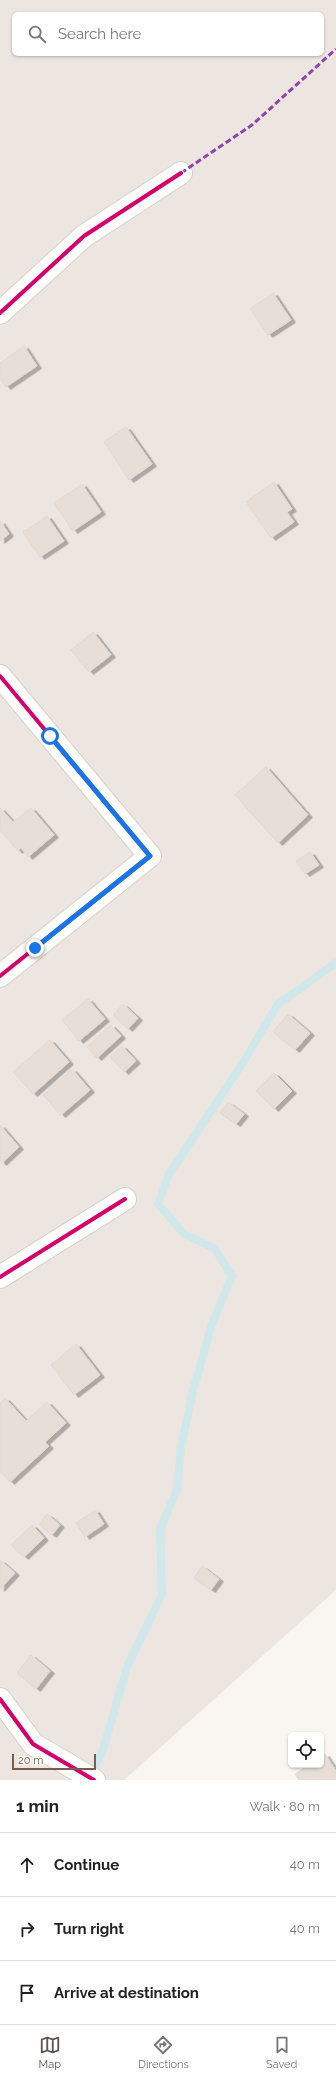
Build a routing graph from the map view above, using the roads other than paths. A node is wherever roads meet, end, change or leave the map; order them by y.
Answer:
1 (181, 173) dead end
2 (0, 313) edge
3 (0, 676) edge
4 (0, 976) edge
5 (125, 1199) dead end
6 (0, 1277) edge
7 (0, 1699) edge
8 (94, 1780) edge

1 - 2 street
3 - 4 street
5 - 6 street
7 - 8 street

